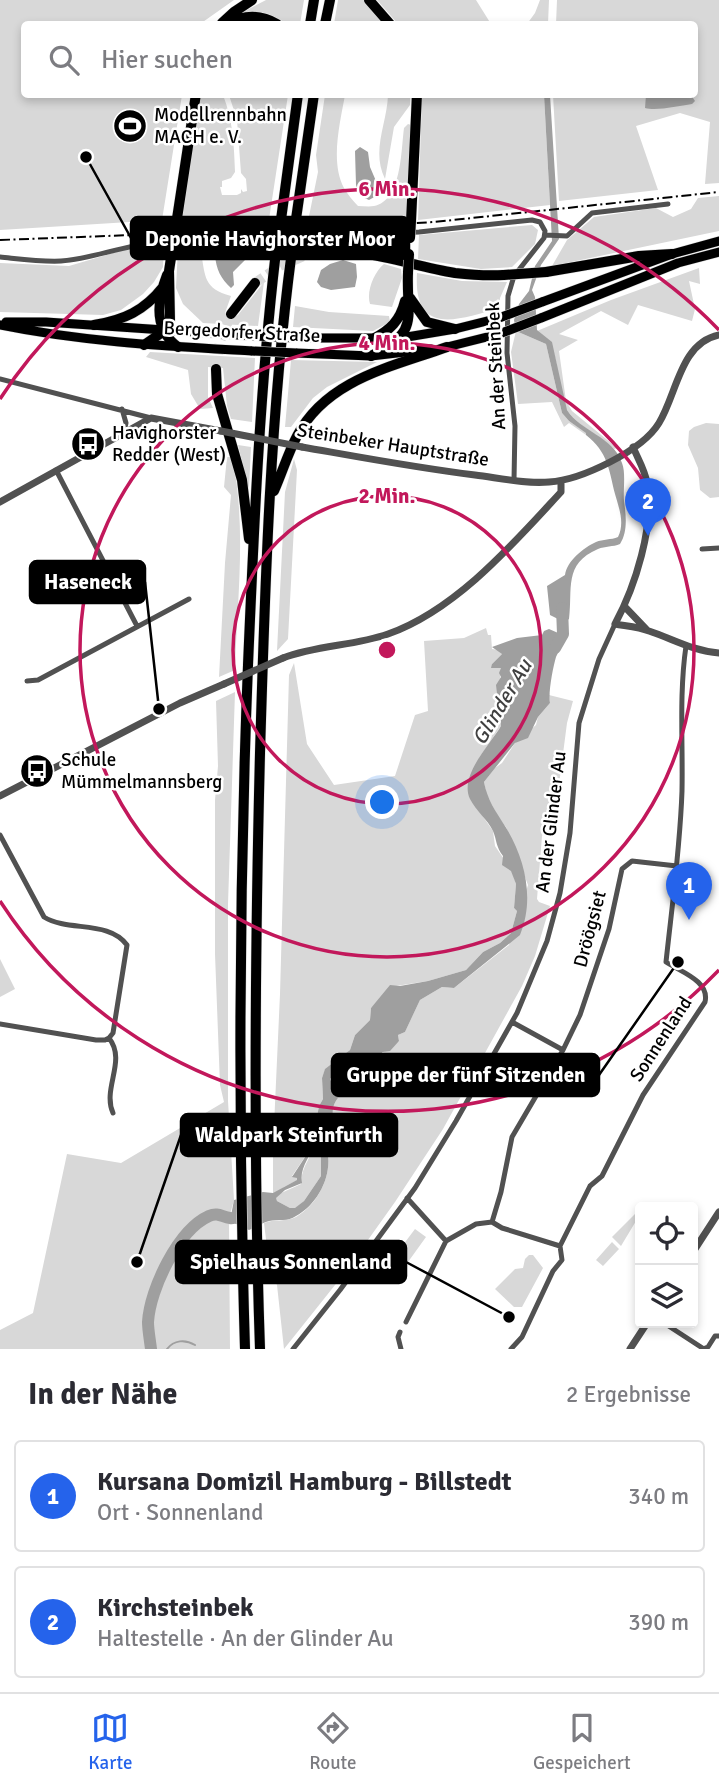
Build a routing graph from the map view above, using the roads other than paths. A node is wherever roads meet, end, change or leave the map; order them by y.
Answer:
1 (252, 0) edge
2 (314, 0) edge
3 (330, 0) edge
4 (369, 0) edge
5 (226, 21) edge
6 (234, 21) edge
7 (268, 21) edge
8 (310, 21) edge
9 (326, 21) edge
10 (387, 21) edge
11 (195, 98) edge
12 (297, 98) edge
13 (313, 98) edge
14 (417, 98) edge
15 (668, 204) dead end
16 (549, 235) junction
17 (719, 241) edge
18 (190, 242) tunnel mouth
19 (159, 243) tunnel mouth
20 (719, 252) edge
21 (310, 253) tunnel mouth
22 (672, 254) junction
23 (0, 257) edge
24 (169, 271) junction
25 (255, 283) tunnel mouth
26 (163, 286) junction
27 (407, 290) junction
28 (231, 314) tunnel mouth
29 (0, 323) edge
30 (94, 325) junction
31 (164, 329) junction
32 (455, 329) junction
33 (719, 335) edge
34 (401, 338) junction
35 (373, 339) junction
36 (145, 345) junction
37 (178, 347) junction
38 (447, 347) junction
39 (371, 356) junction
40 (216, 369) tunnel mouth
41 (0, 379) edge
42 (122, 409) junction
43 (151, 418) junction
44 (124, 432) junction
45 (633, 447) junction
46 (56, 470) junction
47 (514, 480) junction
48 (561, 481) junction
49 (1, 501) edge
50 (271, 502) junction
51 (719, 548) edge
52 (702, 549) dead end
53 (252, 566) junction
54 (189, 599) dead end
55 (625, 607) junction
56 (615, 624) junction
57 (137, 626) junction
58 (647, 630) junction
59 (686, 646) junction
60 (719, 653) edge
61 (27, 681) dead end
62 (0, 796) edge
63 (0, 835) edge
64 (677, 866) junction
65 (512, 1022) junction
66 (0, 1024) edge
67 (109, 1038) junction
68 (563, 1050) junction
69 (113, 1113) dead end
70 (408, 1198) junction
71 (719, 1212) edge
72 (492, 1222) junction
73 (446, 1241) junction
74 (698, 1244) edge
75 (560, 1246) junction
76 (405, 1322) dead end
77 (644, 1328) edge
78 (672, 1328) edge
79 (400, 1332) dead end
80 (719, 1336) edge
81 (245, 1349) edge
82 (260, 1349) edge
83 (293, 1349) edge
84 (401, 1349) edge
85 (511, 1349) edge
86 (630, 1349) edge
87 (703, 1349) edge

1 - 5 highway
2 - 8 highway
3 - 9 highway
4 - 10 highway
6 - 7 highway
11 - 24 highway
12 - 53 highway, bridge
13 - 50 highway, bridge
14 - 27 highway, bridge
15 - 16 street
16 - 18 street
16 - 47 street, An der Steinbek
17 - 22 main road, Bergedorfer Straße
19 - 23 street
20 - 38 main road, Bergedorfer Straße, bridge
21 - 22 highway, bridge
22 - 32 main road, Bergedorfer Straße, bridge
24 - 26 highway
24 - 31 highway
25 - 28 highway
26 - 30 highway
26 - 31 highway
27 - 32 highway
27 - 34 highway
27 - 35 highway
29 - 30 main road, Bergedorfer Straße
29 - 36 main road, Bergedorfer Straße
30 - 31 main road, Bergedorfer Straße
31 - 35 main road, Bergedorfer Straße, bridge
31 - 36 highway
31 - 37 highway
32 - 34 main road, Bergedorfer Straße
33 - 45 street, Steinbeker Hauptstraße
34 - 35 main road, Bergedorfer Straße
34 - 39 highway
36 - 37 main road, Bergedorfer Straße
37 - 39 main road, Bergedorfer Straße, bridge
38 - 39 main road, Bergedorfer Straße
38 - 50 highway
40 - 53 highway
41 - 42 street, Steinbeker Hauptstraße
42 - 43 street, Steinbeker Hauptstraße
42 - 44 street
43 - 44 street
43 - 47 street, Steinbeker Hauptstraße, bridge
44 - 46 street
45 - 48 street, Steinbeker Hauptstraße
45 - 55 street, An der Glinder Au
46 - 49 street
46 - 57 street
47 - 48 street, Steinbeker Hauptstraße
48 - 62 street, bridge
50 - 82 highway
51 - 52 street
53 - 81 highway
54 - 57 street
55 - 56 street, An der Glinder Au
55 - 58 street
56 - 58 street
56 - 65 street, An der Glinder Au
57 - 61 street
58 - 59 street
59 - 60 street
59 - 64 street, Sonnenland
63 - 67 street
64 - 68 street, Dröögsiet
64 - 75 street, Sonnenland
65 - 68 street
65 - 70 street, An der Glinder Au
66 - 67 street
67 - 69 street
68 - 72 street, Dröögsiet
70 - 73 street
70 - 83 street, An der Glinder Au
71 - 74 street
72 - 73 street
72 - 75 street
73 - 76 street
75 - 85 street, Sonnenland
77 - 86 street
78 - 87 street
79 - 84 street
80 - 87 street

